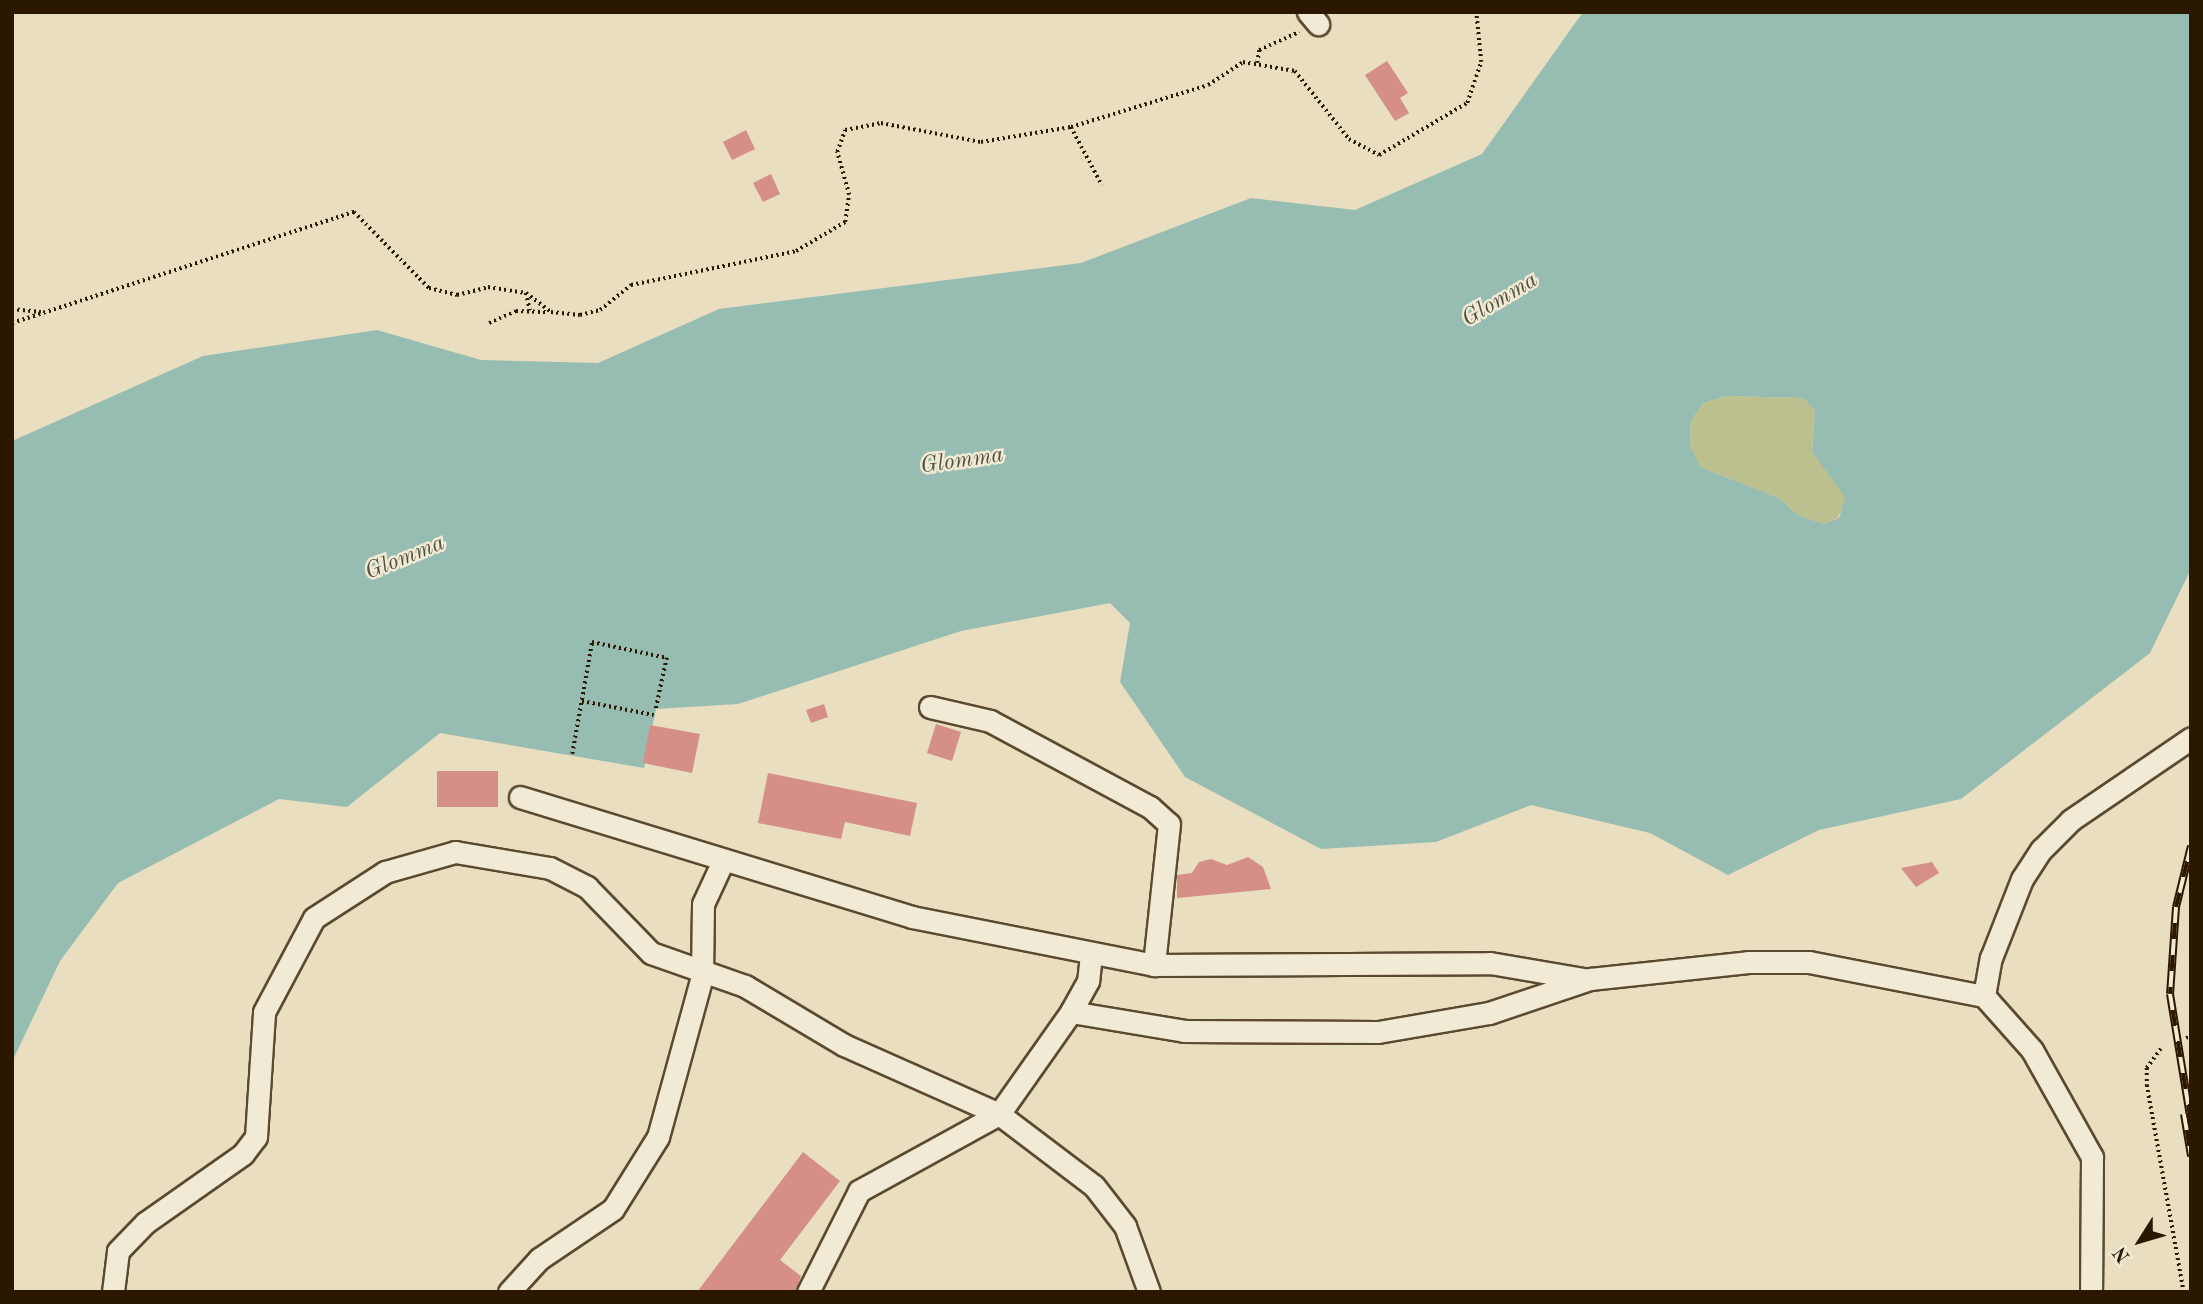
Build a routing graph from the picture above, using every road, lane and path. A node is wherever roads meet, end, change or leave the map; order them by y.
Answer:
1 (1476, 12) edge
2 (1313, 18) edge
3 (1257, 63) junction
4 (1071, 127) junction
5 (1102, 184) dead end
6 (526, 293) junction
7 (12, 309) edge
8 (530, 312) junction
9 (551, 312) junction
10 (44, 313) junction
11 (12, 323) edge
12 (489, 323) dead end
13 (582, 701) junction
14 (930, 707) dead end
15 (656, 709) dead end
16 (654, 715) dead end
17 (2191, 738) edge
18 (572, 754) dead end
19 (520, 797) dead end
20 (722, 863) junction
21 (1091, 954) junction
22 (1154, 965) junction
23 (702, 976) junction
24 (1590, 979) junction
25 (1984, 996) junction
26 (1071, 1012) junction
27 (2161, 1049) dead end
28 (999, 1114) junction
29 (113, 1292) edge
30 (509, 1292) edge
31 (808, 1292) edge
32 (1149, 1292) edge
33 (2091, 1292) edge
34 (2184, 1292) edge

1 - 3 path
2 - 3 path
3 - 4 path
4 - 5 path
4 - 9 path
6 - 8 path
6 - 9 path
6 - 10 path
7 - 10 path
8 - 9 path
8 - 12 path
10 - 11 path
13 - 15 path
13 - 16 path
13 - 18 path
14 - 22 street
17 - 25 street
19 - 20 street
20 - 21 street
20 - 23 street
21 - 22 street
21 - 26 street
22 - 24 street
23 - 28 street
23 - 29 street
23 - 30 street
24 - 25 street
24 - 26 street
25 - 33 street
26 - 28 street
27 - 34 path
28 - 31 street
28 - 32 street

